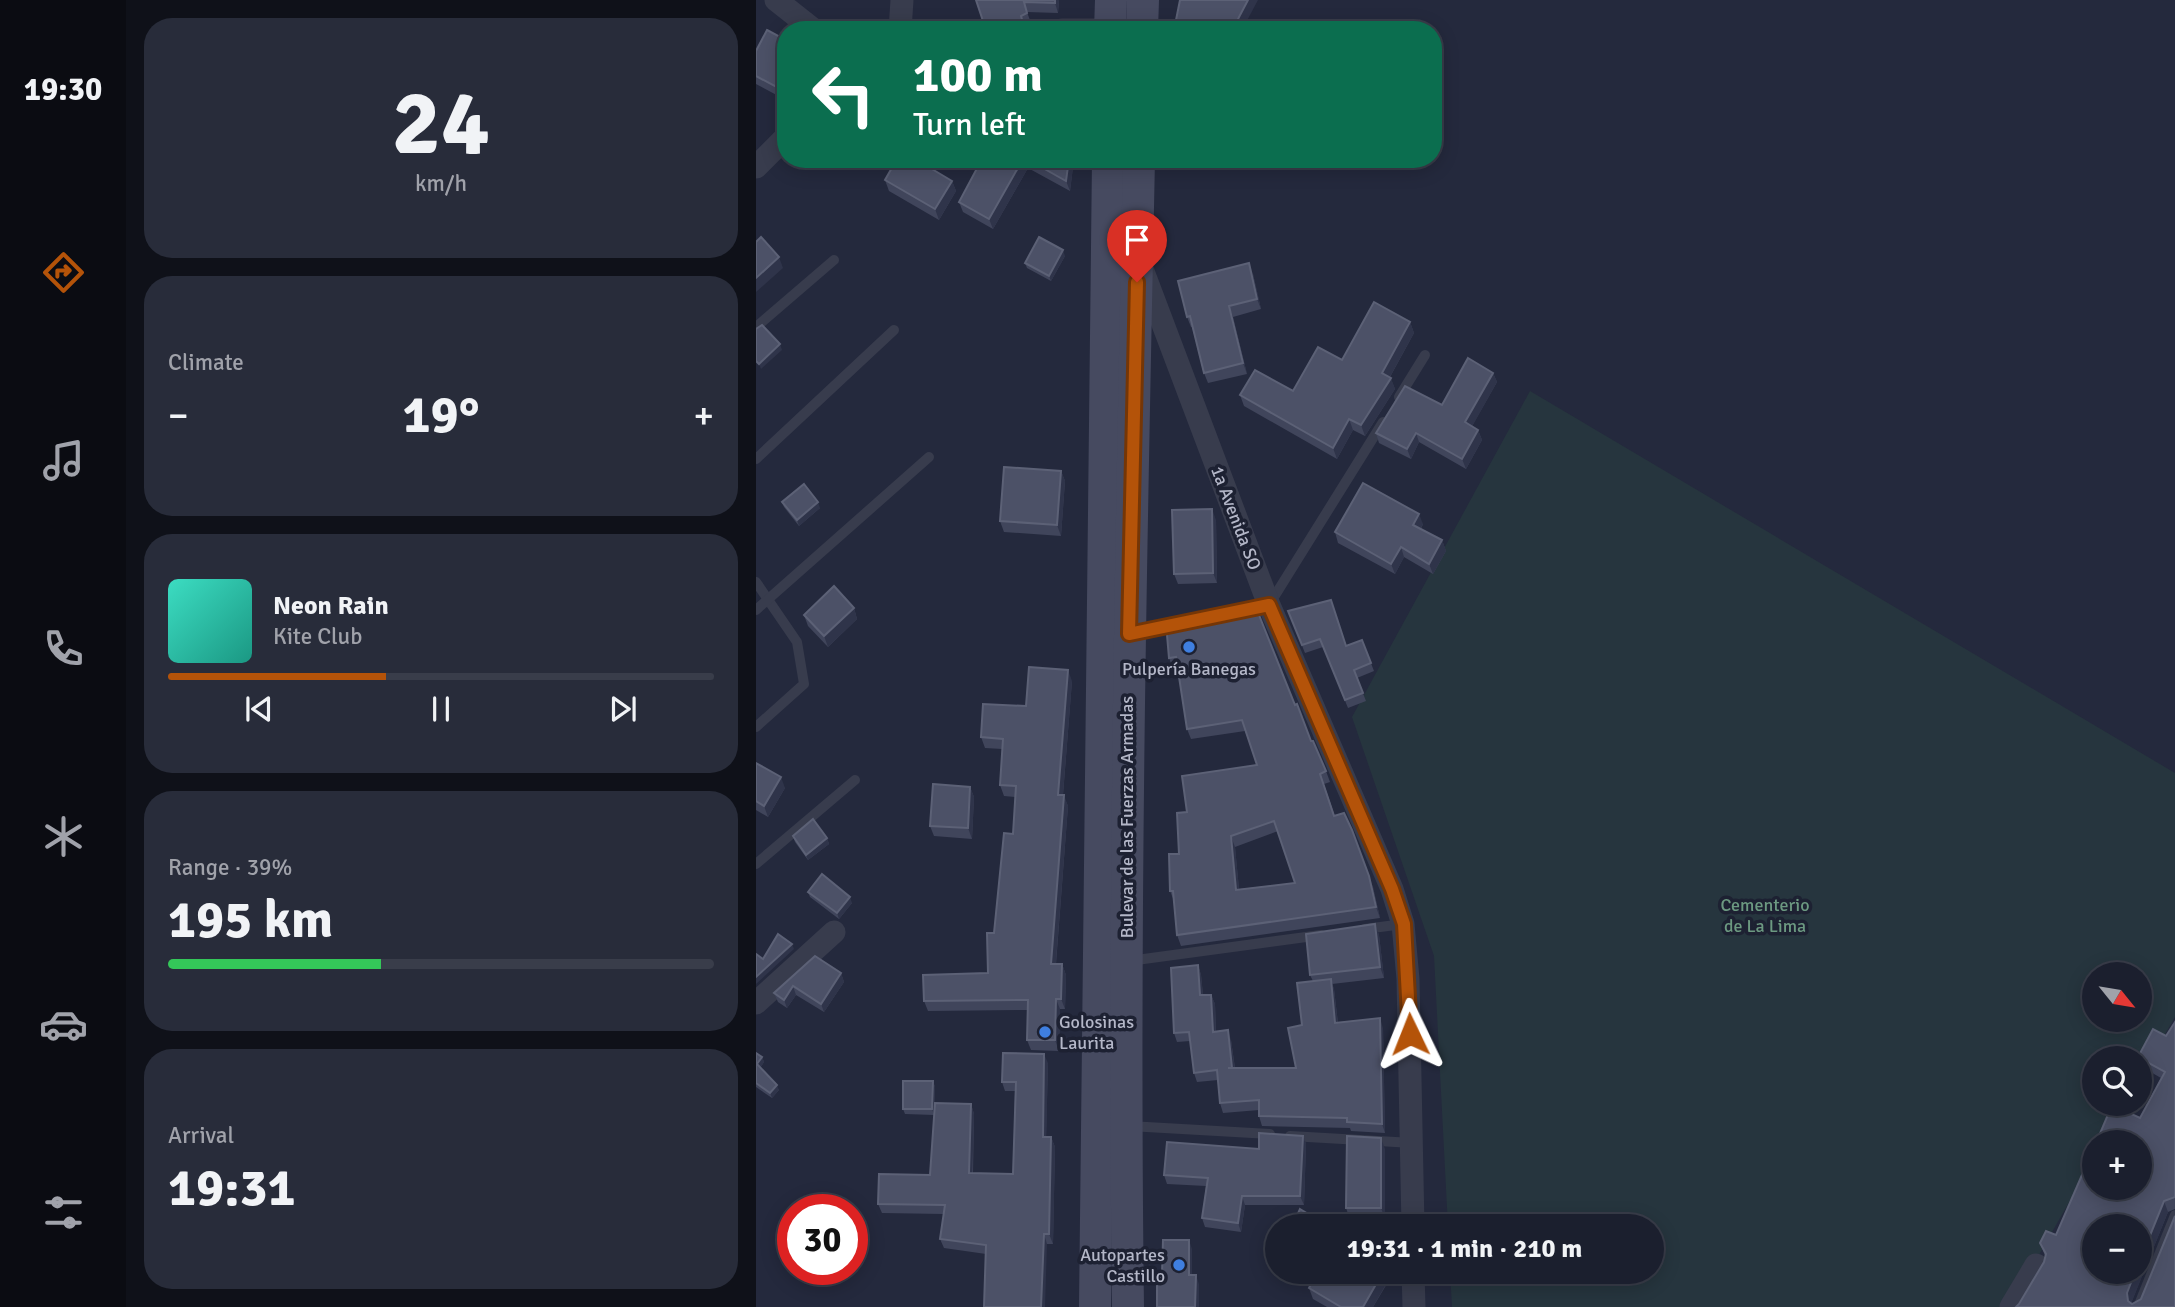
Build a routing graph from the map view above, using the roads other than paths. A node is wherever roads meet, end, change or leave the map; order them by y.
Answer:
1 (776, 0) edge
2 (902, 0) edge
3 (1111, 0) edge
4 (1143, 0) edge
5 (803, 21) edge
6 (901, 21) edge
7 (1109, 21) edge
8 (1142, 21) edge
9 (777, 146) edge
10 (756, 167) edge
11 (1108, 168) edge
12 (1139, 168) edge
13 (1138, 255) junction
14 (834, 260) dead end
15 (756, 327) edge
16 (894, 330) dead end
17 (1425, 355) dead end
18 (929, 457) dead end
19 (756, 459) edge
20 (756, 582) edge
21 (769, 599) junction
22 (1269, 605) junction
23 (756, 610) edge
24 (1129, 634) junction
25 (756, 727) edge
26 (855, 779) dead end
27 (756, 864) edge
28 (1404, 924) junction
29 (1348, 931) edge
30 (834, 932) dead end
31 (1334, 933) edge
32 (1126, 961) junction
33 (756, 1003) edge
34 (1125, 1126) junction
35 (1413, 1143) junction
36 (1413, 1214) edge
37 (2175, 1215) edge
38 (2036, 1265) dead end
39 (1413, 1284) edge
40 (1095, 1307) edge
41 (1128, 1307) edge
42 (1413, 1307) edge
43 (2011, 1307) edge
44 (2138, 1307) edge

1 - 5 street
2 - 6 street
3 - 7 street
4 - 8 street
9 - 10 street
11 - 40 street, Bulevar de las Fuerzas Armadas
12 - 13 street, Bulevar de las Fuerzas Armadas
13 - 22 street, 1a Avenida SO
13 - 24 street, Bulevar de las Fuerzas Armadas
14 - 15 lane
16 - 19 lane
17 - 22 lane
18 - 21 lane
20 - 21 lane
21 - 23 lane
21 - 25 lane
22 - 24 lane
22 - 28 street, 1a Avenida SO
24 - 32 street, Bulevar de las Fuerzas Armadas
26 - 27 lane
28 - 29 lane
28 - 35 street, 1a Avenida SO
30 - 33 street
31 - 32 lane
32 - 34 street, Bulevar de las Fuerzas Armadas
34 - 35 lane
34 - 41 street, Bulevar de las Fuerzas Armadas
35 - 36 street, 1a Avenida SO
37 - 44 lane
38 - 43 street
39 - 42 street

